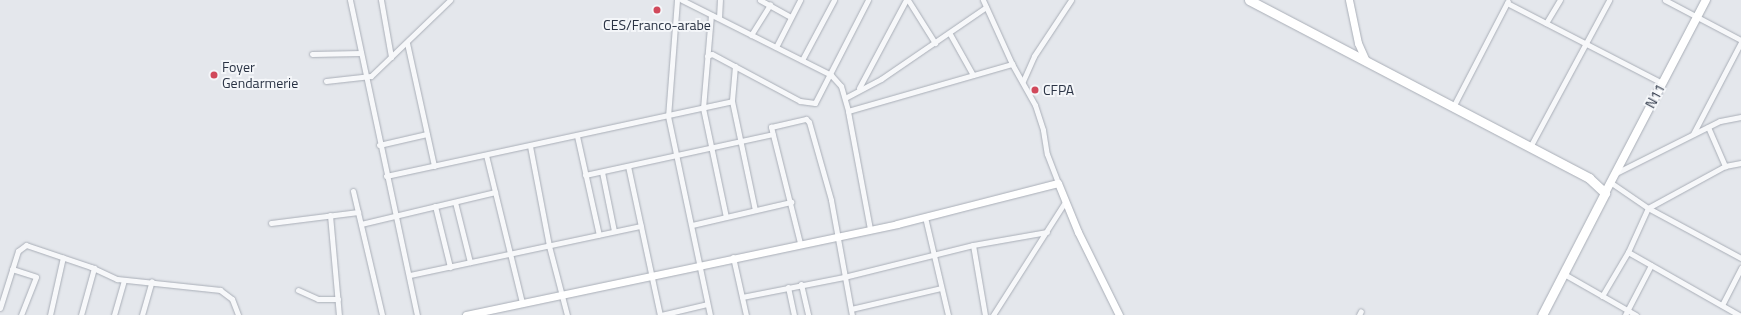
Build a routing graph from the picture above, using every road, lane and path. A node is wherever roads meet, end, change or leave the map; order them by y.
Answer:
1 (350, 0) edge
2 (381, 0) edge
3 (450, 0) edge
4 (677, 0) edge
5 (682, 0) edge
6 (720, 0) edge
7 (760, 0) edge
8 (800, 0) edge
9 (834, 0) edge
10 (868, 0) edge
11 (907, 0) edge
12 (983, 0) edge
13 (1071, 0) edge
14 (1249, 0) edge
15 (1349, 0) edge
16 (1560, 0) edge
17 (1609, 0) edge
18 (1666, 0) edge
19 (1706, 0) edge
20 (1507, 2) edge
21 (770, 5) junction
22 (986, 7) junction
23 (711, 15) junction
24 (791, 17) junction
25 (1698, 17) junction
26 (719, 18) junction
27 (1546, 23) junction
28 (950, 34) junction
29 (751, 35) junction
30 (1741, 41) edge
31 (407, 43) junction
32 (935, 43) junction
33 (1586, 44) junction
34 (776, 46) junction
35 (361, 53) junction
36 (312, 54) dead end
37 (707, 56) junction
38 (391, 57) junction
39 (802, 60) junction
40 (1366, 61) junction
41 (1012, 64) junction
42 (735, 66) junction
43 (831, 75) junction
44 (974, 75) junction
45 (367, 77) junction
46 (326, 81) dead end
47 (1023, 81) junction
48 (1662, 83) junction
49 (859, 88) junction
50 (845, 98) junction
51 (732, 101) junction
52 (1453, 107) junction
53 (702, 108) junction
54 (848, 111) junction
55 (668, 116) junction
56 (1741, 117) edge
57 (1708, 127) junction
58 (427, 134) junction
59 (772, 134) junction
60 (1693, 134) junction
61 (577, 136) junction
62 (740, 142) junction
63 (379, 145) junction
64 (530, 146) junction
65 (1530, 147) junction
66 (711, 150) junction
67 (486, 155) junction
68 (676, 157) junction
69 (1741, 163) edge
70 (434, 166) junction
71 (628, 166) junction
72 (1725, 166) junction
73 (602, 172) junction
74 (1615, 173) junction
75 (386, 176) junction
76 (585, 176) junction
77 (1610, 182) junction
78 (1058, 183) junction
79 (353, 191) dead end
80 (495, 192) junction
81 (1605, 192) junction
82 (455, 202) junction
83 (791, 202) junction
84 (1065, 202) junction
85 (435, 206) junction
86 (1648, 208) junction
87 (755, 210) junction
88 (358, 212) junction
89 (330, 215) junction
90 (397, 216) junction
91 (726, 217) junction
92 (925, 217) junction
93 (271, 223) dead end
94 (361, 224) junction
95 (692, 225) junction
96 (641, 226) junction
97 (870, 229) junction
98 (614, 231) junction
99 (1047, 232) junction
100 (599, 235) junction
101 (837, 235) junction
102 (800, 243) junction
103 (973, 245) junction
104 (549, 246) junction
105 (1628, 252) junction
106 (510, 253) junction
107 (936, 255) junction
108 (62, 257) junction
109 (733, 257) junction
110 (1741, 258) edge
111 (470, 262) junction
112 (700, 265) junction
113 (1651, 265) junction
114 (450, 267) junction
115 (94, 268) junction
116 (1741, 268) edge
117 (12, 269) junction
118 (1564, 274) junction
119 (410, 275) junction
120 (652, 275) junction
121 (844, 276) junction
122 (124, 280) junction
123 (152, 281) junction
124 (802, 284) junction
125 (788, 287) junction
126 (941, 288) junction
127 (298, 290) dead end
128 (562, 294) junction
129 (1602, 296) junction
130 (742, 297) junction
131 (338, 300) junction
132 (522, 303) junction
133 (708, 304) junction
134 (1722, 305) junction
135 (0, 308) edge
136 (851, 309) junction
137 (1626, 313) edge
138 (474, 314) edge
139 (22, 315) edge
140 (50, 315) edge
141 (81, 315) edge
142 (114, 315) edge
143 (142, 315) edge
144 (238, 315) edge
145 (339, 315) edge
146 (382, 315) edge
147 (417, 315) edge
148 (466, 315) edge
149 (567, 315) edge
150 (661, 315) edge
151 (710, 315) edge
152 (746, 315) edge
153 (794, 315) edge
154 (808, 315) edge
155 (852, 315) edge
156 (948, 315) edge
157 (985, 315) edge
158 (993, 315) edge
159 (1119, 315) edge
160 (1542, 315) edge
161 (1636, 315) edge
162 (1739, 315) edge

1 - 35 street
2 - 38 street
3 - 31 street
4 - 55 street
5 - 23 street
6 - 26 street
7 - 21 street
8 - 24 street
9 - 39 street
10 - 43 street
11 - 32 street
11 - 49 street
12 - 22 street
13 - 47 street
14 - 40 highway
15 - 40 street
16 - 27 street
17 - 33 street
18 - 25 street
19 - 25 main road, N11
20 - 27 street
20 - 52 street
21 - 24 street
21 - 29 street
22 - 28 street
22 - 41 street
23 - 26 street
23 - 37 street
24 - 34 street
25 - 30 street
25 - 48 main road, N11
26 - 29 street
27 - 33 street
28 - 32 street
28 - 44 street
29 - 34 street
30 - 60 street
31 - 38 street
31 - 58 street
32 - 49 street
33 - 48 street
33 - 65 street
34 - 39 street
35 - 36 street
35 - 45 street
37 - 42 street
37 - 53 street
38 - 45 street
39 - 43 street
40 - 52 highway
41 - 44 street
41 - 47 street
42 - 43 street
42 - 51 street
43 - 50 street
44 - 54 street
45 - 46 street
45 - 63 street
47 - 78 street
48 - 74 main road, N11
49 - 50 street
50 - 54 street
51 - 53 street
51 - 62 street
52 - 65 highway
53 - 55 street
53 - 66 street
54 - 97 street
55 - 61 street
55 - 68 street
56 - 57 street
57 - 60 street
57 - 72 street
58 - 63 street
58 - 70 street
59 - 62 street
59 - 83 street
59 - 101 street
60 - 74 street
61 - 64 street
61 - 76 street
62 - 66 street
62 - 87 street
63 - 75 street
64 - 67 street
64 - 104 street
65 - 81 highway
66 - 68 street
66 - 91 street
67 - 70 street
67 - 80 street
68 - 71 street
68 - 95 street
69 - 72 street
70 - 75 street
71 - 73 street
71 - 96 street
72 - 86 street
73 - 76 street
73 - 98 street
74 - 77 main road, N11
75 - 90 street
76 - 100 street
77 - 81 main road, N11
77 - 86 street
78 - 84 street
78 - 92 street
79 - 88 street
80 - 82 street
80 - 106 street
81 - 118 highway
82 - 85 street
82 - 111 street
83 - 87 street
83 - 102 street
84 - 99 street
84 - 159 street
85 - 90 street
85 - 114 street
86 - 105 street
86 - 110 street
87 - 91 street
88 - 89 street
88 - 94 street
89 - 93 street
89 - 131 street
90 - 94 street
90 - 119 street
91 - 95 street
92 - 97 street
92 - 107 street
94 - 146 street
95 - 112 street
96 - 98 street
96 - 120 street
97 - 101 street
98 - 100 street
99 - 103 street
99 - 158 street
100 - 104 street
101 - 102 street
101 - 121 street
102 - 109 street
103 - 107 street
103 - 157 street
104 - 106 street
104 - 128 street
105 - 113 street
105 - 129 street
106 - 111 street
106 - 132 street
107 - 121 street
107 - 126 street
108 - 115 street
108 - 117 street
108 - 140 street
109 - 112 street
109 - 130 street
111 - 114 street
112 - 120 street
112 - 133 street
113 - 134 street
113 - 137 street
114 - 119 street
115 - 122 street
115 - 141 street
116 - 134 street
117 - 135 street
117 - 139 street
118 - 129 street
118 - 160 highway
119 - 147 street
120 - 128 street
120 - 150 street
121 - 124 street
121 - 136 street
122 - 123 street
122 - 142 street
123 - 143 street
123 - 144 street
124 - 125 street
124 - 154 street
125 - 130 street
125 - 153 street
126 - 136 street
126 - 156 street
127 - 131 street
128 - 132 street
128 - 149 street
129 - 137 street
130 - 152 street
131 - 145 street
132 - 138 street
133 - 150 street
133 - 151 street
134 - 162 street
136 - 155 street
137 - 161 street
138 - 148 street
157 - 158 street

